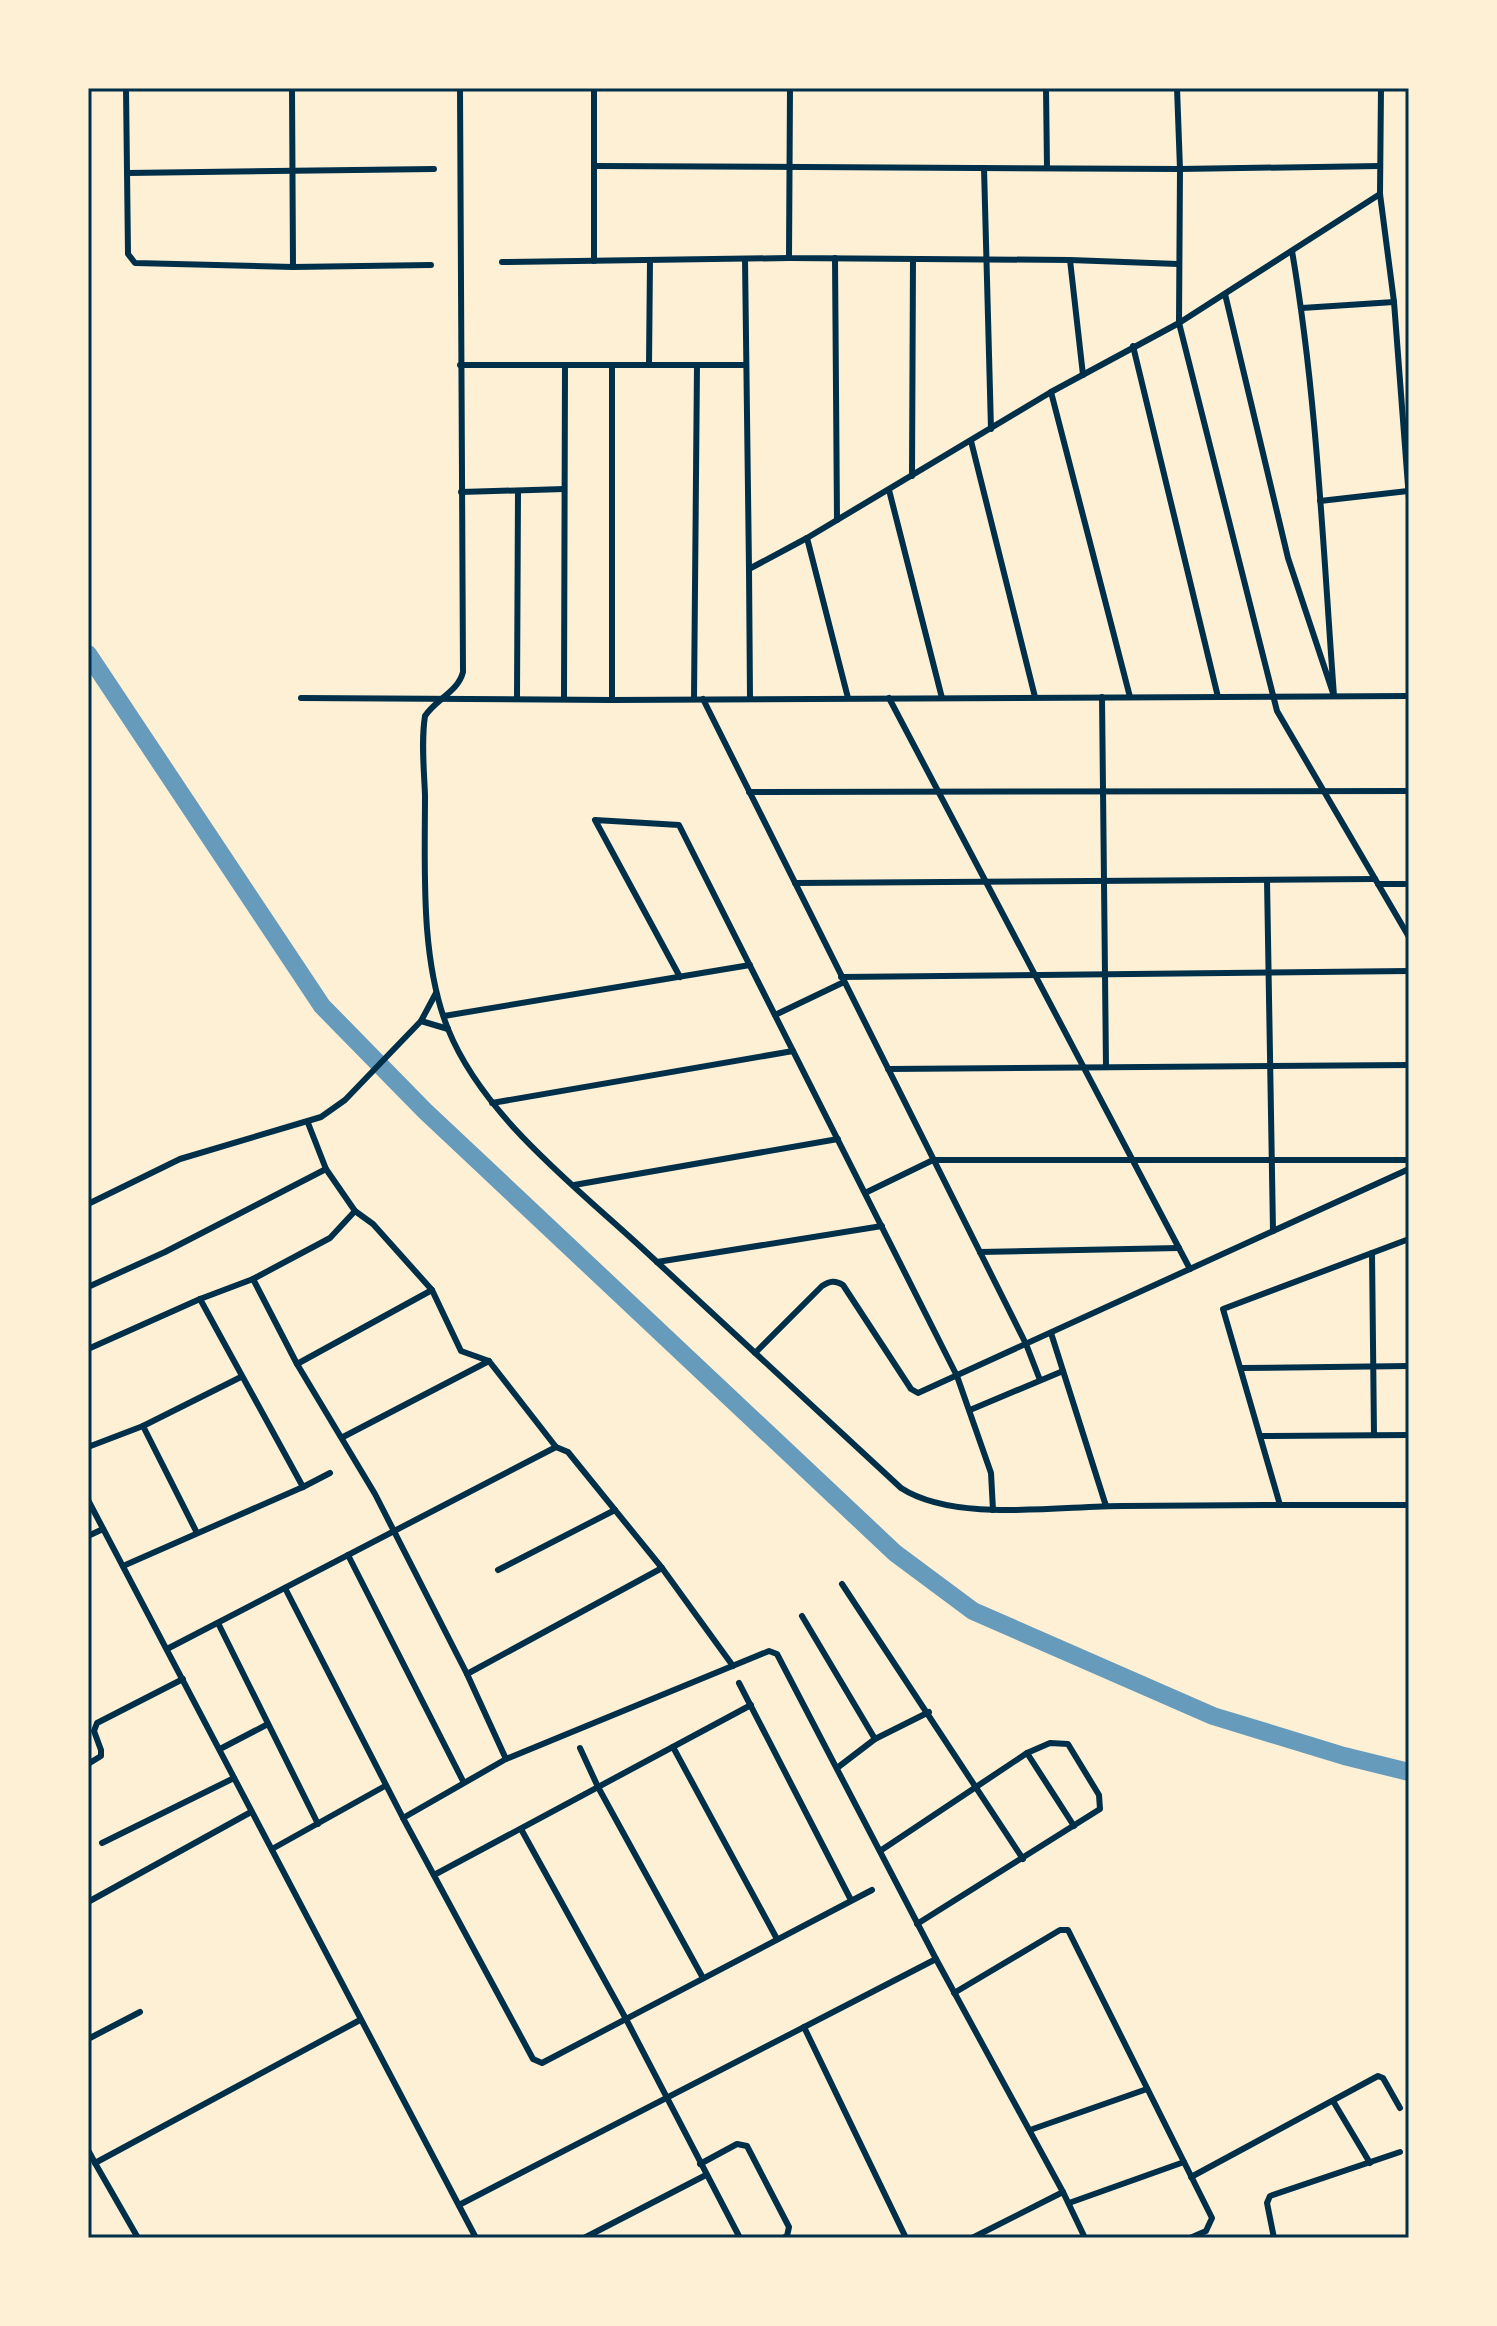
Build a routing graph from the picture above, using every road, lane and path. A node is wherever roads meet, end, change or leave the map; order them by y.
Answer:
1 (126, 88) edge
2 (292, 88) edge
3 (460, 88) edge
4 (594, 88) edge
5 (790, 88) edge
6 (1046, 88) edge
7 (1177, 88) edge
8 (1381, 88) edge
9 (594, 166) junction
10 (1380, 166) junction
11 (789, 167) junction
12 (984, 168) junction
13 (1047, 168) junction
14 (434, 169) dead end
15 (1180, 169) junction
16 (293, 171) junction
17 (127, 173) junction
18 (1380, 194) junction
19 (1292, 251) junction
20 (789, 258) junction
21 (835, 258) junction
22 (745, 259) junction
23 (913, 259) junction
24 (984, 259) junction
25 (650, 260) junction
26 (1070, 260) junction
27 (594, 261) junction
28 (502, 262) dead end
29 (1178, 264) junction
30 (431, 265) dead end
31 (293, 267) junction
32 (1225, 294) junction
33 (1394, 302) junction
34 (1302, 308) junction
35 (1179, 323) junction
36 (1133, 346) junction
37 (460, 365) junction
38 (565, 365) junction
39 (612, 365) junction
40 (649, 365) junction
41 (697, 365) junction
42 (746, 365) junction
43 (1083, 375) junction
44 (1051, 392) junction
45 (991, 429) junction
46 (971, 441) junction
47 (912, 476) junction
48 (564, 489) junction
49 (889, 490) junction
50 (518, 491) junction
51 (1408, 491) edge
52 (461, 492) junction
53 (1409, 499) edge
54 (1320, 501) junction
55 (837, 520) junction
56 (807, 538) junction
57 (749, 569) junction
58 (1273, 696) junction
59 (1334, 696) junction
60 (1409, 696) edge
61 (441, 697) junction
62 (1035, 697) junction
63 (1102, 697) junction
64 (1130, 697) junction
65 (1218, 697) junction
66 (301, 698) dead end
67 (517, 698) junction
68 (848, 698) junction
69 (889, 698) junction
70 (942, 698) junction
71 (564, 699) junction
72 (694, 699) junction
73 (703, 699) junction
74 (750, 699) junction
75 (612, 700) junction
76 (1409, 791) edge
77 (749, 792) junction
78 (939, 792) junction
79 (1103, 792) junction
80 (1324, 792) junction
81 (1267, 880) junction
82 (1104, 881) junction
83 (986, 882) junction
84 (1377, 882) junction
85 (795, 883) junction
86 (1409, 884) edge
87 (1409, 937) edge
88 (750, 965) junction
89 (1409, 971) edge
90 (1268, 972) junction
91 (1035, 974) junction
92 (1105, 974) junction
93 (680, 977) junction
94 (842, 979) junction
95 (436, 993) junction
96 (775, 1015) junction
97 (444, 1016) junction
98 (421, 1021) junction
99 (448, 1029) junction
100 (793, 1051) junction
101 (1409, 1065) edge
102 (1272, 1066) junction
103 (1084, 1067) junction
104 (1106, 1067) junction
105 (888, 1069) junction
106 (492, 1103) junction
107 (308, 1123) junction
108 (838, 1139) junction
109 (933, 1160) junction
110 (1132, 1160) junction
111 (1272, 1160) junction
112 (1409, 1160) edge
113 (326, 1169) junction
114 (1409, 1169) edge
115 (574, 1185) junction
116 (865, 1193) junction
117 (88, 1204) edge
118 (355, 1211) junction
119 (882, 1226) junction
120 (1273, 1231) junction
121 (1409, 1239) edge
122 (1179, 1248) junction
123 (980, 1252) junction
124 (1372, 1253) junction
125 (657, 1262) junction
126 (1190, 1269) junction
127 (253, 1279) junction
128 (88, 1287) edge
129 (432, 1290) junction
130 (200, 1299) junction
131 (1051, 1333) junction
132 (1026, 1344) junction
133 (88, 1349) edge
134 (755, 1353) junction
135 (489, 1361) junction
136 (297, 1364) junction
137 (1372, 1366) junction
138 (1409, 1366) edge
139 (1241, 1368) junction
140 (1063, 1371) junction
141 (957, 1376) junction
142 (241, 1377) junction
143 (1040, 1380) junction
144 (970, 1410) junction
145 (143, 1426) junction
146 (1374, 1435) junction
147 (1409, 1435) edge
148 (1261, 1436) junction
149 (343, 1437) junction
150 (88, 1447) edge
151 (556, 1447) junction
152 (330, 1473) dead end
153 (303, 1487) junction
154 (88, 1500) edge
155 (1280, 1505) junction
156 (1409, 1505) edge
157 (1106, 1506) junction
158 (615, 1510) junction
159 (993, 1510) junction
160 (103, 1529) junction
161 (395, 1532) junction
162 (197, 1533) junction
163 (88, 1536) edge
164 (348, 1555) junction
165 (123, 1566) junction
166 (662, 1568) junction
167 (498, 1570) dead end
168 (842, 1584) dead end
169 (285, 1588) junction
170 (802, 1616) dead end
171 (218, 1623) junction
172 (167, 1649) junction
173 (733, 1666) junction
174 (467, 1674) junction
175 (183, 1679) junction
176 (739, 1683) dead end
177 (751, 1705) junction
178 (929, 1712) junction
179 (88, 1718) edge
180 (268, 1724) junction
181 (93, 1727) junction
182 (875, 1739) junction
183 (673, 1747) junction
184 (580, 1748) dead end
185 (220, 1749) junction
186 (1027, 1753) junction
187 (506, 1759) junction
188 (88, 1764) edge
189 (837, 1768) junction
190 (234, 1778) junction
191 (463, 1781) junction
192 (385, 1786) junction
193 (598, 1787) junction
194 (977, 1787) junction
195 (251, 1812) junction
196 (403, 1818) junction
197 (318, 1824) junction
198 (1074, 1826) junction
199 (521, 1829) junction
200 (102, 1843) dead end
201 (272, 1849) junction
202 (880, 1851) junction
203 (1023, 1859) junction
204 (434, 1875) junction
205 (872, 1890) dead end
206 (851, 1900) junction
207 (88, 1902) edge
208 (917, 1924) junction
209 (777, 1939) junction
210 (936, 1959) junction
211 (703, 1978) junction
212 (954, 1993) junction
213 (140, 2012) dead end
214 (626, 2019) junction
215 (360, 2020) junction
216 (804, 2027) junction
217 (88, 2039) edge
218 (1147, 2089) junction
219 (665, 2099) junction
220 (1333, 2101) junction
221 (1400, 2108) dead end
222 (1030, 2130) junction
223 (88, 2150) edge
224 (1400, 2152) dead end
225 (1184, 2162) junction
226 (95, 2163) junction
227 (1370, 2163) junction
228 (700, 2164) junction
229 (706, 2175) junction
230 (1191, 2177) junction
231 (1063, 2192) junction
232 (1069, 2203) junction
233 (459, 2205) junction
234 (138, 2238) edge
235 (476, 2238) edge
236 (584, 2238) edge
237 (740, 2238) edge
238 (783, 2238) edge
239 (906, 2238) edge
240 (972, 2238) edge
241 (1085, 2238) edge
242 (1190, 2238) edge
243 (1274, 2238) edge

1 - 17 street
2 - 16 street
3 - 37 street
4 - 9 street
5 - 11 street
6 - 13 street
7 - 15 street
8 - 10 street
9 - 11 street
9 - 27 street
10 - 15 street
10 - 18 street
11 - 12 street
11 - 20 street
12 - 13 street
12 - 24 street
13 - 15 street
14 - 16 street
15 - 29 street
16 - 17 street
16 - 31 street
17 - 31 street
18 - 19 street
18 - 33 street
19 - 32 street
19 - 34 street
20 - 21 street
20 - 22 street
21 - 23 street
21 - 55 street
22 - 25 street
22 - 42 street
23 - 24 street
23 - 47 street
24 - 26 street
24 - 45 street
25 - 27 street
25 - 40 street
26 - 29 street
26 - 43 street
27 - 28 street
29 - 35 street
30 - 31 street
32 - 35 street
32 - 59 street
33 - 34 street
33 - 51 street
34 - 54 street
35 - 36 street
35 - 58 street
36 - 43 street
36 - 65 street
37 - 38 street
37 - 52 street
38 - 39 street
38 - 48 street
39 - 40 street
39 - 75 street
40 - 41 street
41 - 42 street
41 - 72 street
42 - 57 street
43 - 44 street
44 - 45 street
44 - 64 street
45 - 46 street
46 - 47 street
46 - 62 street
47 - 49 street
48 - 50 street
48 - 71 street
49 - 55 street
49 - 70 street
50 - 52 street
50 - 67 street
51 - 53 street
51 - 54 street
52 - 61 street
54 - 59 street
55 - 56 street
56 - 57 street
56 - 68 street
57 - 74 street
58 - 59 street
58 - 65 street
58 - 80 street
59 - 60 street
61 - 66 street
61 - 67 street
61 - 95 street
62 - 63 street
62 - 70 street
63 - 64 street
63 - 79 street
64 - 65 street
67 - 71 street
68 - 69 street
68 - 74 street
69 - 70 street
69 - 78 street
71 - 75 street
72 - 73 street
72 - 75 street
73 - 74 street
73 - 77 street
76 - 80 street
77 - 78 street
77 - 85 street
78 - 79 street
78 - 83 street
79 - 80 street
79 - 82 street
80 - 84 street
81 - 82 street
81 - 84 street
81 - 90 street
82 - 83 street
82 - 92 street
83 - 85 street
83 - 91 street
84 - 86 street
84 - 87 street
85 - 94 street
88 - 93 street
88 - 93 street
88 - 96 street
89 - 90 street
90 - 92 street
90 - 102 street
91 - 92 street
91 - 94 street
91 - 103 street
92 - 104 street
93 - 97 street
94 - 96 street
94 - 105 street
95 - 97 street
95 - 98 street
96 - 100 street
97 - 99 street
98 - 99 street
98 - 107 street
99 - 106 street
100 - 106 street
100 - 108 street
101 - 102 street
102 - 104 street
102 - 111 street
103 - 104 street
103 - 105 street
103 - 110 street
105 - 109 street
106 - 115 street
107 - 113 street
107 - 117 street
108 - 115 street
108 - 116 street
109 - 110 street
109 - 116 street
109 - 123 street
110 - 111 street
110 - 122 street
111 - 112 street
111 - 120 street
113 - 118 street
113 - 128 street
114 - 120 street
115 - 125 street
116 - 119 street
118 - 127 street
118 - 129 street
119 - 125 street
119 - 141 street
120 - 126 street
121 - 124 street
122 - 123 street
122 - 126 street
123 - 132 street
124 - 137 street
124 - 139 street
125 - 134 street
126 - 131 street
127 - 130 street
127 - 136 street
129 - 135 street
129 - 136 street
130 - 133 street
130 - 142 street
131 - 132 street
131 - 140 street
132 - 141 street
132 - 143 street
134 - 141 street
134 - 159 street
135 - 149 street
135 - 151 street
136 - 149 street
137 - 138 street
137 - 139 street
137 - 146 street
139 - 148 street
140 - 143 street
140 - 157 street
141 - 144 street
142 - 145 street
142 - 153 street
143 - 144 street
144 - 159 street
145 - 150 street
145 - 162 street
146 - 147 street
146 - 148 street
148 - 155 street
149 - 161 street
151 - 158 street
151 - 161 street
152 - 153 street
153 - 162 street
154 - 160 street
155 - 156 street
155 - 157 street
157 - 159 street
158 - 166 street
158 - 167 street
160 - 163 street
160 - 165 street
161 - 164 street
161 - 174 street
162 - 165 street
164 - 169 street
164 - 191 street
165 - 172 street
166 - 173 street
166 - 174 street
168 - 178 street
169 - 171 street
169 - 192 street
170 - 182 street
171 - 172 street
171 - 180 street
172 - 175 street
173 - 187 street
173 - 189 street
174 - 187 street
175 - 181 street
175 - 185 street
176 - 177 street
177 - 183 street
177 - 206 street
178 - 182 street
178 - 194 street
179 - 181 street
180 - 185 street
180 - 197 street
181 - 188 street
182 - 189 street
183 - 193 street
183 - 209 street
184 - 193 street
185 - 190 street
186 - 194 street
186 - 198 street
186 - 198 street
187 - 191 street
189 - 202 street
190 - 195 street
190 - 200 street
191 - 196 street
192 - 196 street
192 - 197 street
193 - 199 street
193 - 211 street
194 - 202 street
194 - 203 street
195 - 201 street
195 - 207 street
196 - 204 street
197 - 201 street
198 - 203 street
199 - 204 street
199 - 214 street
201 - 215 street
202 - 208 street
203 - 208 street
204 - 214 street
205 - 206 street
206 - 209 street
208 - 210 street
209 - 211 street
210 - 212 street
210 - 216 street
211 - 214 street
212 - 218 street
212 - 222 street
213 - 217 street
214 - 219 street
215 - 226 street
215 - 233 street
216 - 219 street
216 - 239 street
218 - 222 street
218 - 225 street
219 - 228 street
219 - 233 street
220 - 221 street
220 - 227 street
220 - 230 street
222 - 231 street
223 - 226 street
224 - 227 street
225 - 230 street
225 - 232 street
226 - 234 street
227 - 243 street
228 - 229 street
228 - 238 street
229 - 236 street
229 - 237 street
230 - 242 street
231 - 232 street
231 - 240 street
232 - 241 street
233 - 235 street

